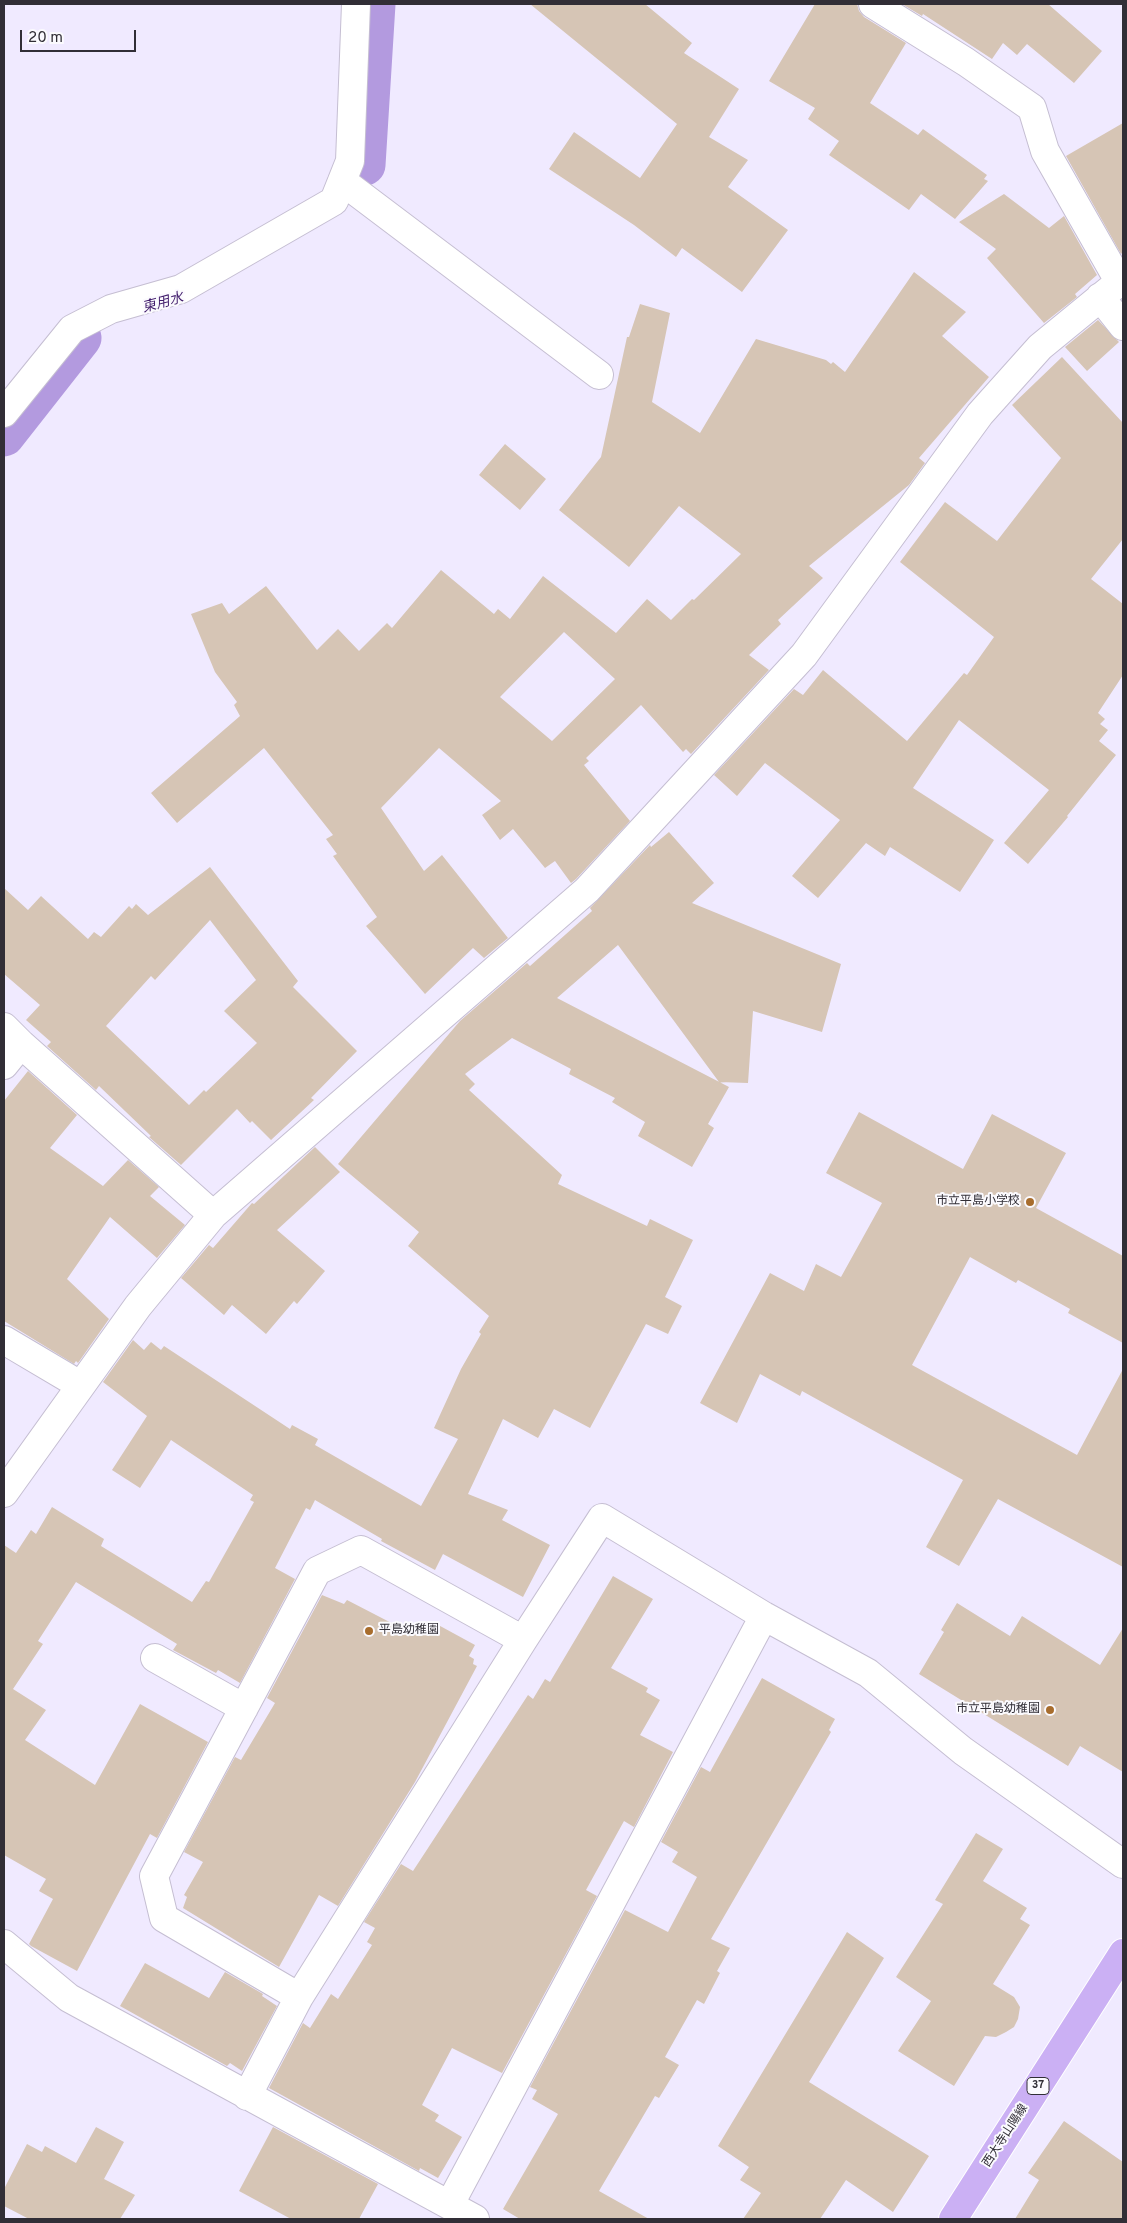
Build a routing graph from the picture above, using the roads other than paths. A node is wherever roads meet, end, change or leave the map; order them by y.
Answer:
1 (356, 4) edge
2 (873, 4) edge
3 (342, 181) junction
4 (1114, 286) edge
5 (1123, 326) edge
6 (600, 375) dead end
7 (4, 413) edge
8 (12, 1036) edge
9 (4, 1065) edge
10 (212, 1215) junction
11 (4, 1340) edge
12 (80, 1385) junction
13 (4, 1493) edge
14 (764, 1616) junction
15 (523, 1640) junction
16 (155, 1658) dead end
17 (244, 1708) junction
18 (1123, 1864) edge
19 (4, 1944) edge
20 (1123, 1952) edge
21 (299, 1997) junction
22 (247, 2096) junction
23 (450, 2204) junction
24 (475, 2219) edge
25 (953, 2219) edge

1 - 3 street
2 - 4 street
3 - 6 street
3 - 7 street
4 - 5 street
4 - 10 street
8 - 9 street
8 - 10 street
10 - 12 street
11 - 12 street
12 - 13 street
14 - 15 street
14 - 18 street
14 - 23 street
15 - 17 street
15 - 21 street
16 - 17 street
17 - 21 street
19 - 22 street
20 - 25 main road, 西大寺山陽線 / 37
21 - 22 street
22 - 23 street
23 - 24 street

